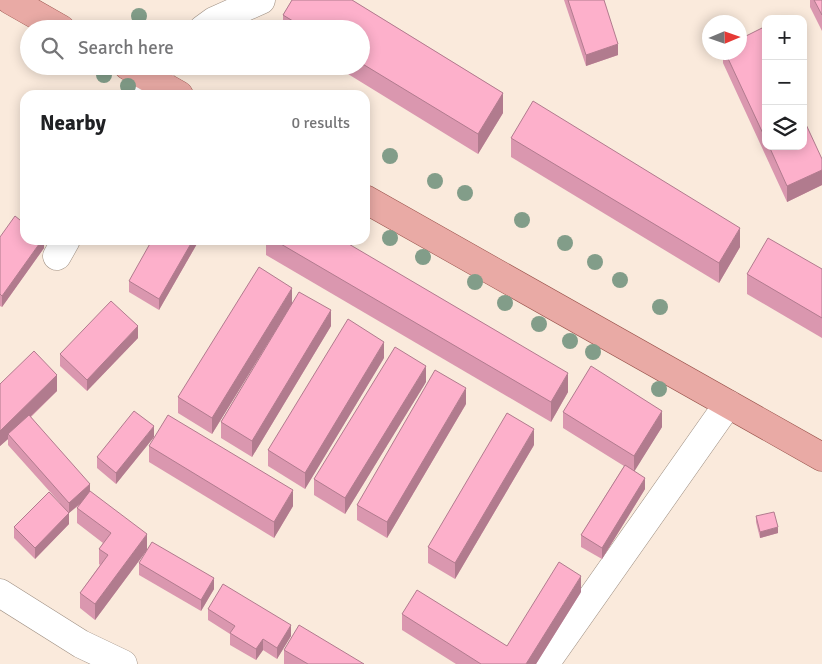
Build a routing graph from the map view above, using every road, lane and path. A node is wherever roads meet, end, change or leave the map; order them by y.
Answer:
1 (10, 0) edge
2 (260, 0) edge
3 (46, 20) edge
4 (216, 20) edge
5 (154, 81) edge
6 (170, 90) edge
7 (370, 203) edge
8 (728, 404) junction
9 (822, 456) edge
10 (0, 594) edge
11 (123, 664) edge
12 (545, 664) edge

1 - 3 main road
2 - 4 street
5 - 6 main road
7 - 8 main road
8 - 9 main road
8 - 12 street
10 - 11 street

